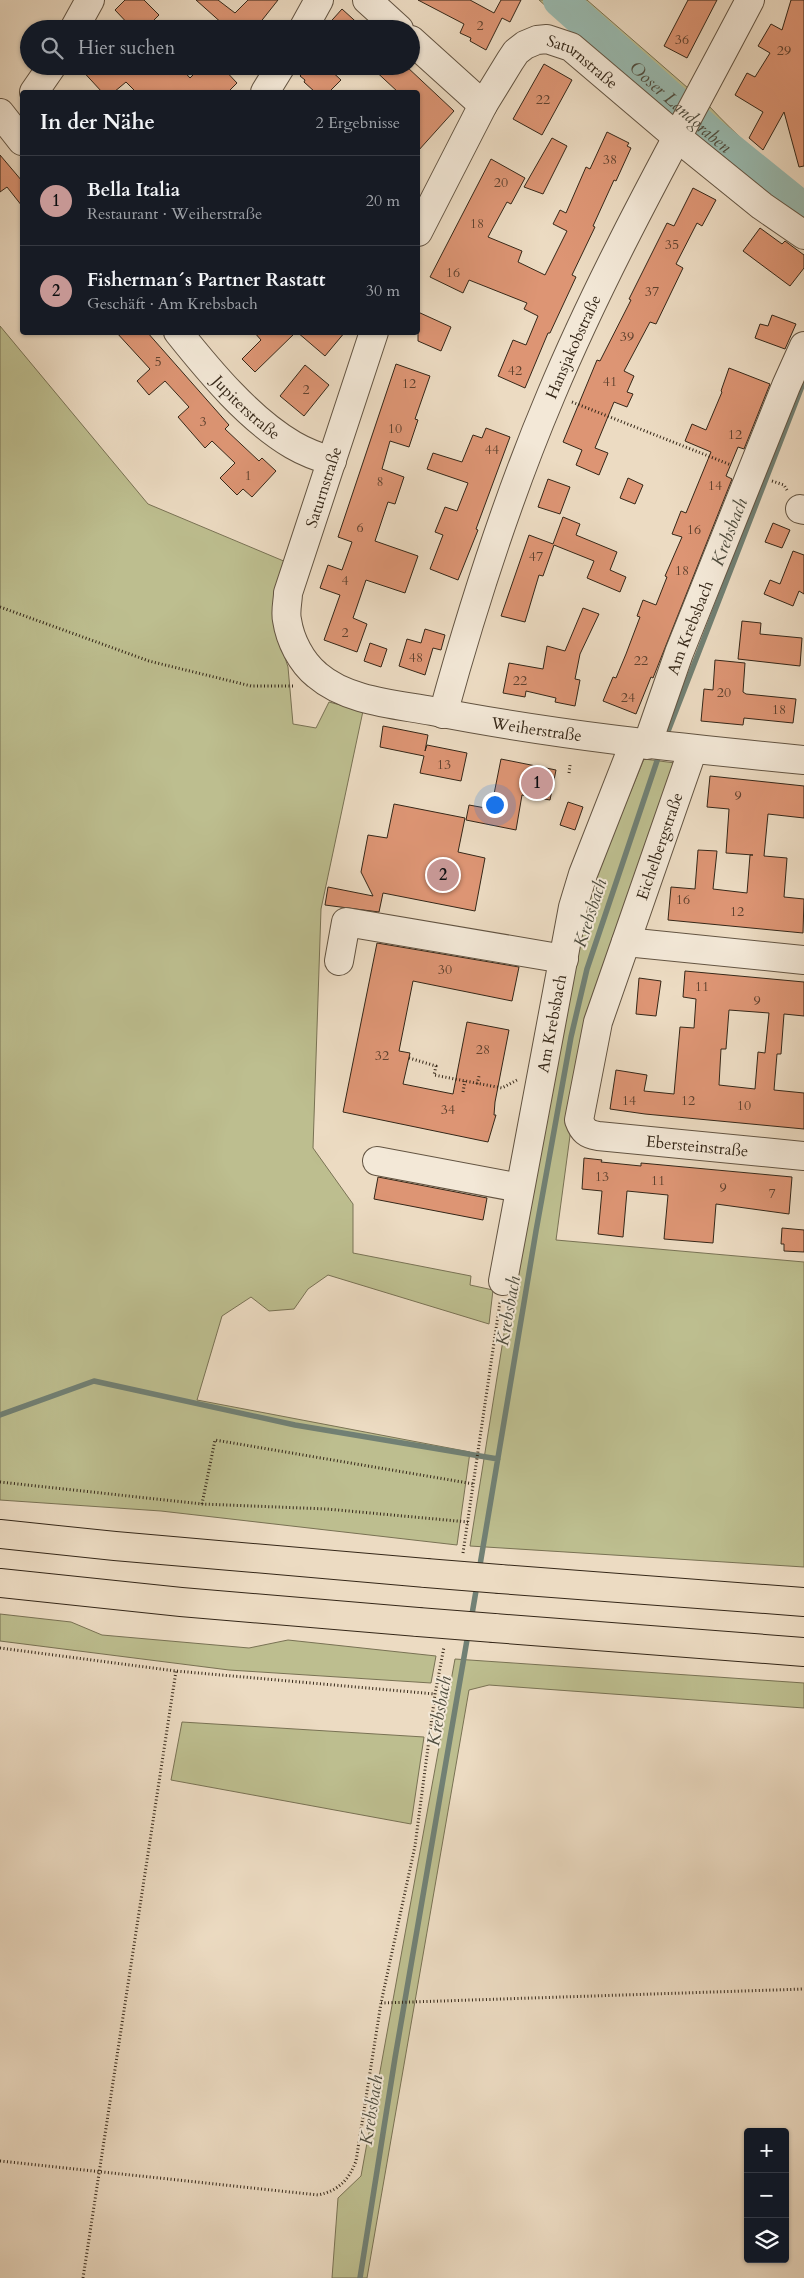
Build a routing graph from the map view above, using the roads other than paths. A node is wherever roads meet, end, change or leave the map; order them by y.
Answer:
1 (90, 0) edge
2 (319, 0) edge
3 (367, 0) edge
4 (750, 0) edge
5 (79, 20) edge
6 (308, 20) edge
7 (389, 20) edge
8 (420, 48) edge
9 (46, 75) edge
10 (275, 75) edge
11 (35, 90) edge
12 (266, 90) edge
13 (483, 105) junction
14 (680, 134) junction
15 (420, 228) edge
16 (804, 235) edge
17 (180, 335) edge
18 (373, 335) edge
19 (804, 346) edge
20 (332, 461) junction
21 (293, 642) joint
22 (443, 714) junction
23 (659, 746) junction
24 (804, 760) edge
25 (626, 942) junction
26 (564, 959) junction
27 (804, 960) edge
28 (339, 961) dead end
29 (589, 1134) joint
30 (804, 1156) edge
31 (377, 1161) dead end
32 (520, 1188) junction
33 (503, 1281) road end
34 (0, 1534) edge
35 (0, 1583) edge
36 (804, 1602) edge
37 (804, 1652) edge

1 - 5 street
2 - 6 street
3 - 7 street
4 - 14 street, Hansjakobstraße
8 - 13 street
9 - 11 street
10 - 12 street
13 - 14 street, Saturnstraße
13 - 15 street, Saturnstraße
14 - 16 street, Saturnstraße
14 - 22 street, Hansjakobstraße
17 - 20 street, Jupiterstraße
18 - 20 street, Saturnstraße
19 - 23 street, Am Krebsbach
20 - 21 street, Saturnstraße
21 - 22 street, Weiherstraße
22 - 23 street, Weiherstraße
23 - 24 street, Weiherstraße
23 - 25 street, Eichelbergstraße
23 - 26 street, Am Krebsbach
25 - 27 street
25 - 29 street, Eichelbergstraße
26 - 28 street
26 - 32 street, Am Krebsbach
29 - 30 street, Ebersteinstraße
31 - 32 street
32 - 33 street, Am Krebsbach
34 - 36 highway, bridge
35 - 37 highway, bridge

